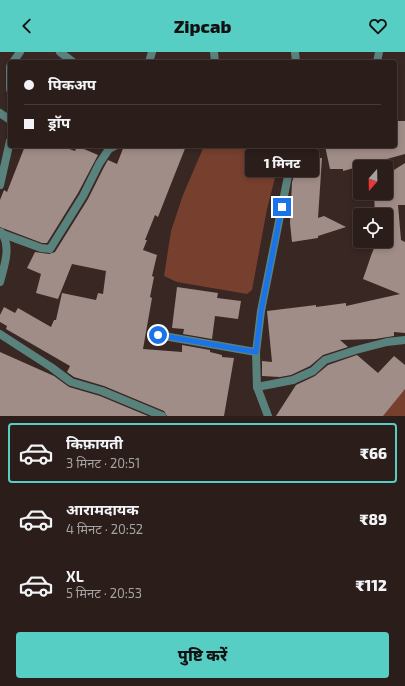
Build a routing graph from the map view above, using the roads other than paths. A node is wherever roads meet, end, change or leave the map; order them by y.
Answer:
1 (60, 52) edge
2 (70, 60) edge
3 (8, 148) edge
4 (111, 148) edge
5 (294, 148) edge
6 (0, 185) edge
7 (1, 233) edge
8 (0, 282) edge
9 (0, 334) edge
10 (158, 335) dead end
11 (405, 340) edge
12 (256, 352) junction
13 (257, 388) junction
14 (162, 416) edge
15 (268, 416) edge

1 - 2 street
3 - 6 street
4 - 7 street
5 - 12 street
7 - 8 street
9 - 14 street
10 - 12 street
11 - 13 street
12 - 13 street
13 - 15 street

